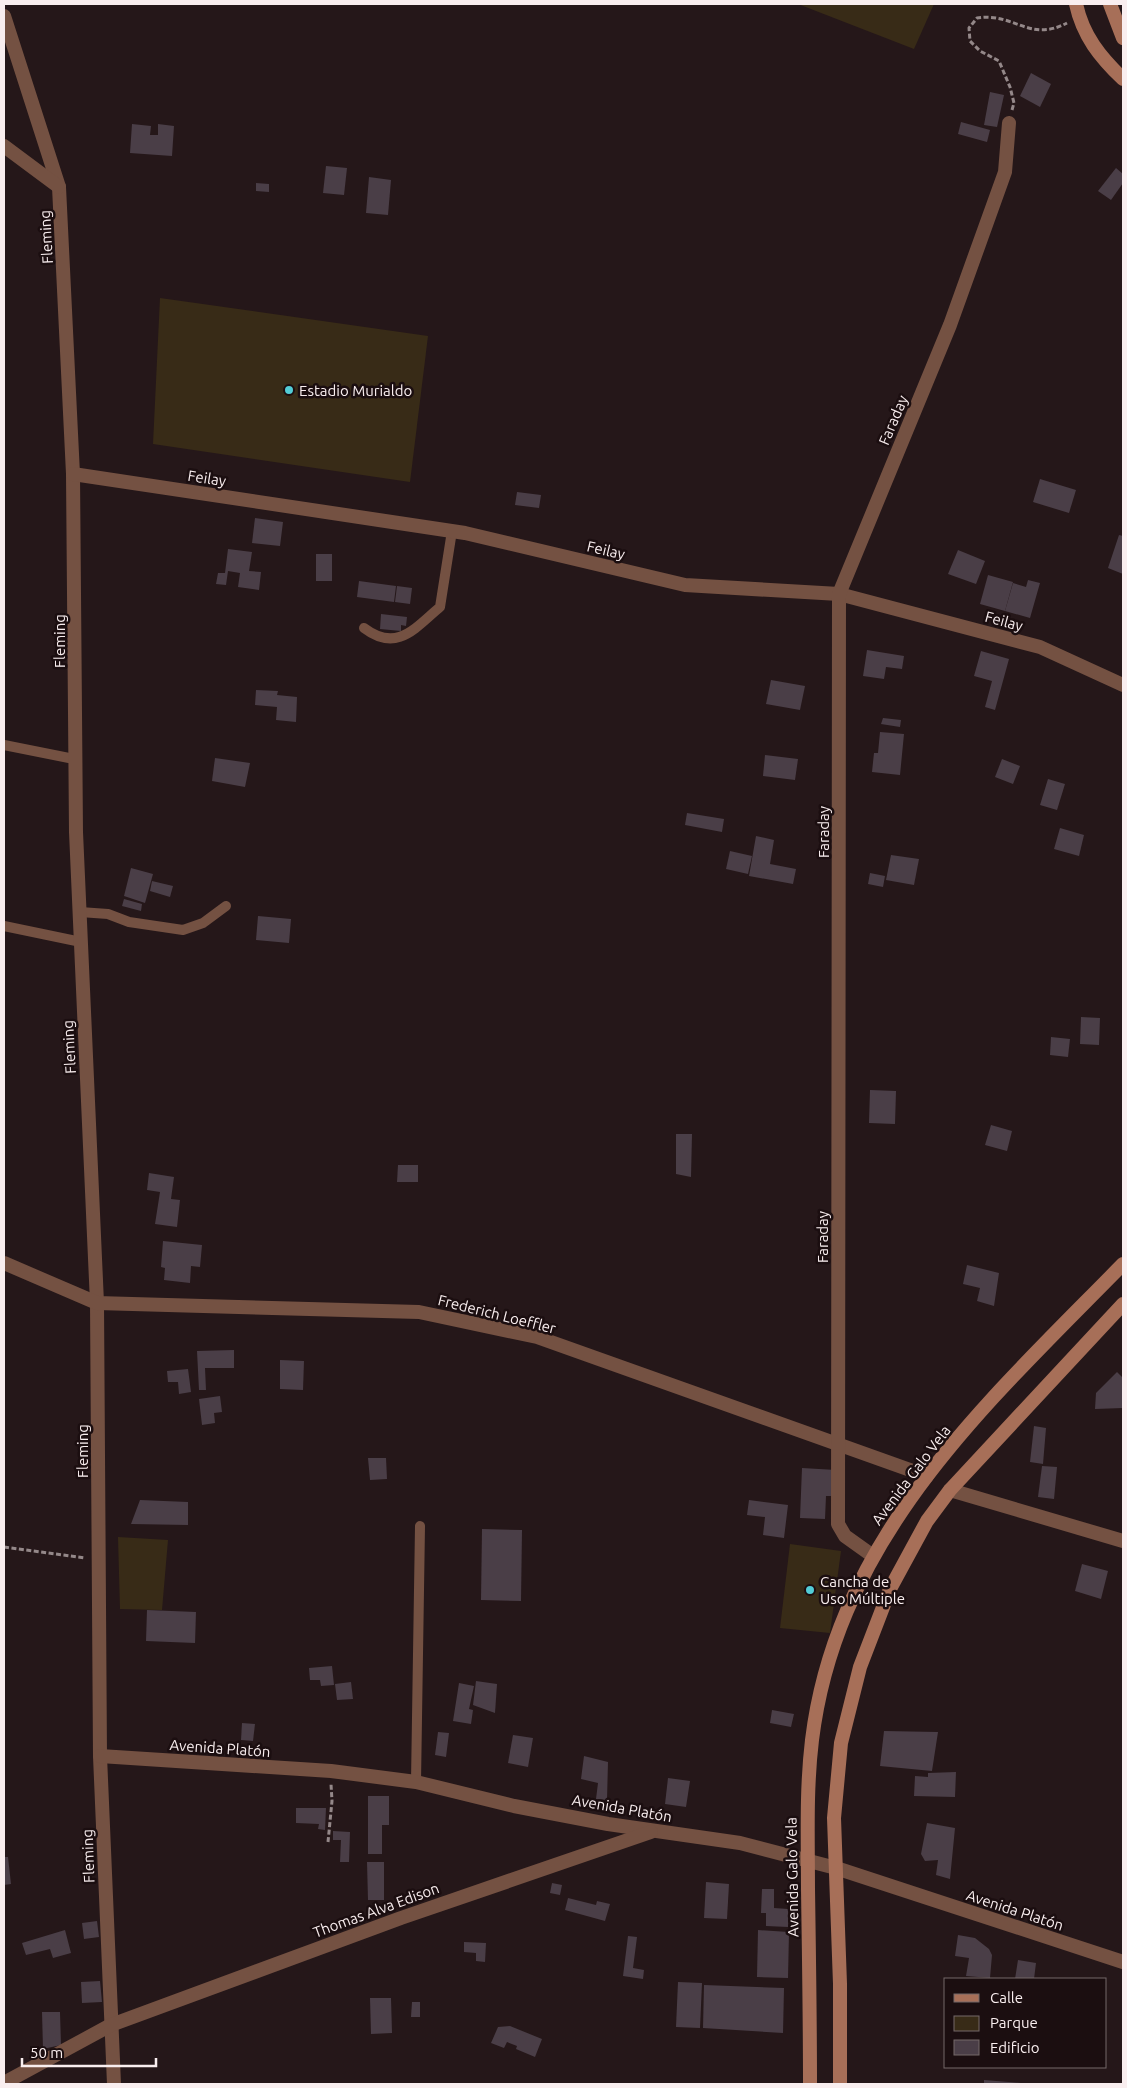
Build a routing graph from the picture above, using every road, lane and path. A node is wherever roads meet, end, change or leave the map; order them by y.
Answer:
1 (1110, 4) edge
2 (1077, 10) edge
3 (4, 16) edge
4 (1123, 38) edge
5 (1123, 79) edge
6 (1009, 123) joint
7 (4, 146) edge
8 (59, 186) junction
9 (73, 474) junction
10 (452, 531) junction
11 (839, 594) junction
12 (364, 628) dead end
13 (1123, 685) edge
14 (4, 744) edge
15 (74, 759) junction
16 (226, 906) dead end
17 (80, 912) junction
18 (4, 926) edge
19 (81, 942) junction
20 (4, 1263) edge
21 (1123, 1264) edge
22 (97, 1303) junction
23 (1123, 1304) edge
24 (838, 1445) junction
25 (927, 1476) junction
26 (950, 1490) junction
27 (420, 1526) dead end
28 (1123, 1541) edge
29 (4, 1547) edge
30 (873, 1556) junction
31 (98, 1560) junction
32 (100, 1756) junction
33 (331, 1771) junction
34 (416, 1782) junction
35 (654, 1831) junction
36 (328, 1842) dead end
37 (808, 1860) junction
38 (836, 1868) junction
39 (1123, 1962) edge
40 (111, 2025) junction
41 (4, 2083) edge
42 (114, 2084) edge
43 (810, 2084) edge
44 (840, 2084) edge

1 - 4 main road
2 - 5 main road
2 - 6 path
3 - 8 street, Fleming
6 - 11 street, Faraday
7 - 8 street
8 - 9 street, Fleming
9 - 10 street, Feilay
9 - 15 street, Fleming
10 - 11 street, Feilay
10 - 12 lane
11 - 13 street, Feilay
11 - 24 street, Faraday
14 - 15 lane
15 - 17 street, Fleming
16 - 17 lane
17 - 19 street, Fleming
18 - 19 lane
19 - 22 street, Fleming
20 - 22 street
21 - 25 main road, Avenida Galo Vela
22 - 24 street, Frederich Loeffler
22 - 31 street, Fleming
23 - 26 main road
24 - 25 street, Frederich Loeffler
24 - 30 street, Faraday
25 - 30 main road, Avenida Galo Vela
26 - 28 street
26 - 38 main road
27 - 34 lane
29 - 31 path
30 - 37 main road, Avenida Galo Vela
31 - 32 street, Fleming
32 - 33 street, Avenida Platón
32 - 40 street, Fleming
33 - 34 street, Avenida Platón
33 - 36 path
34 - 35 street, Avenida Platón
35 - 37 street, Avenida Platón
35 - 40 street, Thomas Alva Edison
37 - 38 street, Avenida Platón
37 - 43 main road, Avenida Galo Vela
38 - 39 street, Avenida Platón
38 - 44 main road
40 - 41 street, Thomas Alva Edison
40 - 42 street, Fleming

